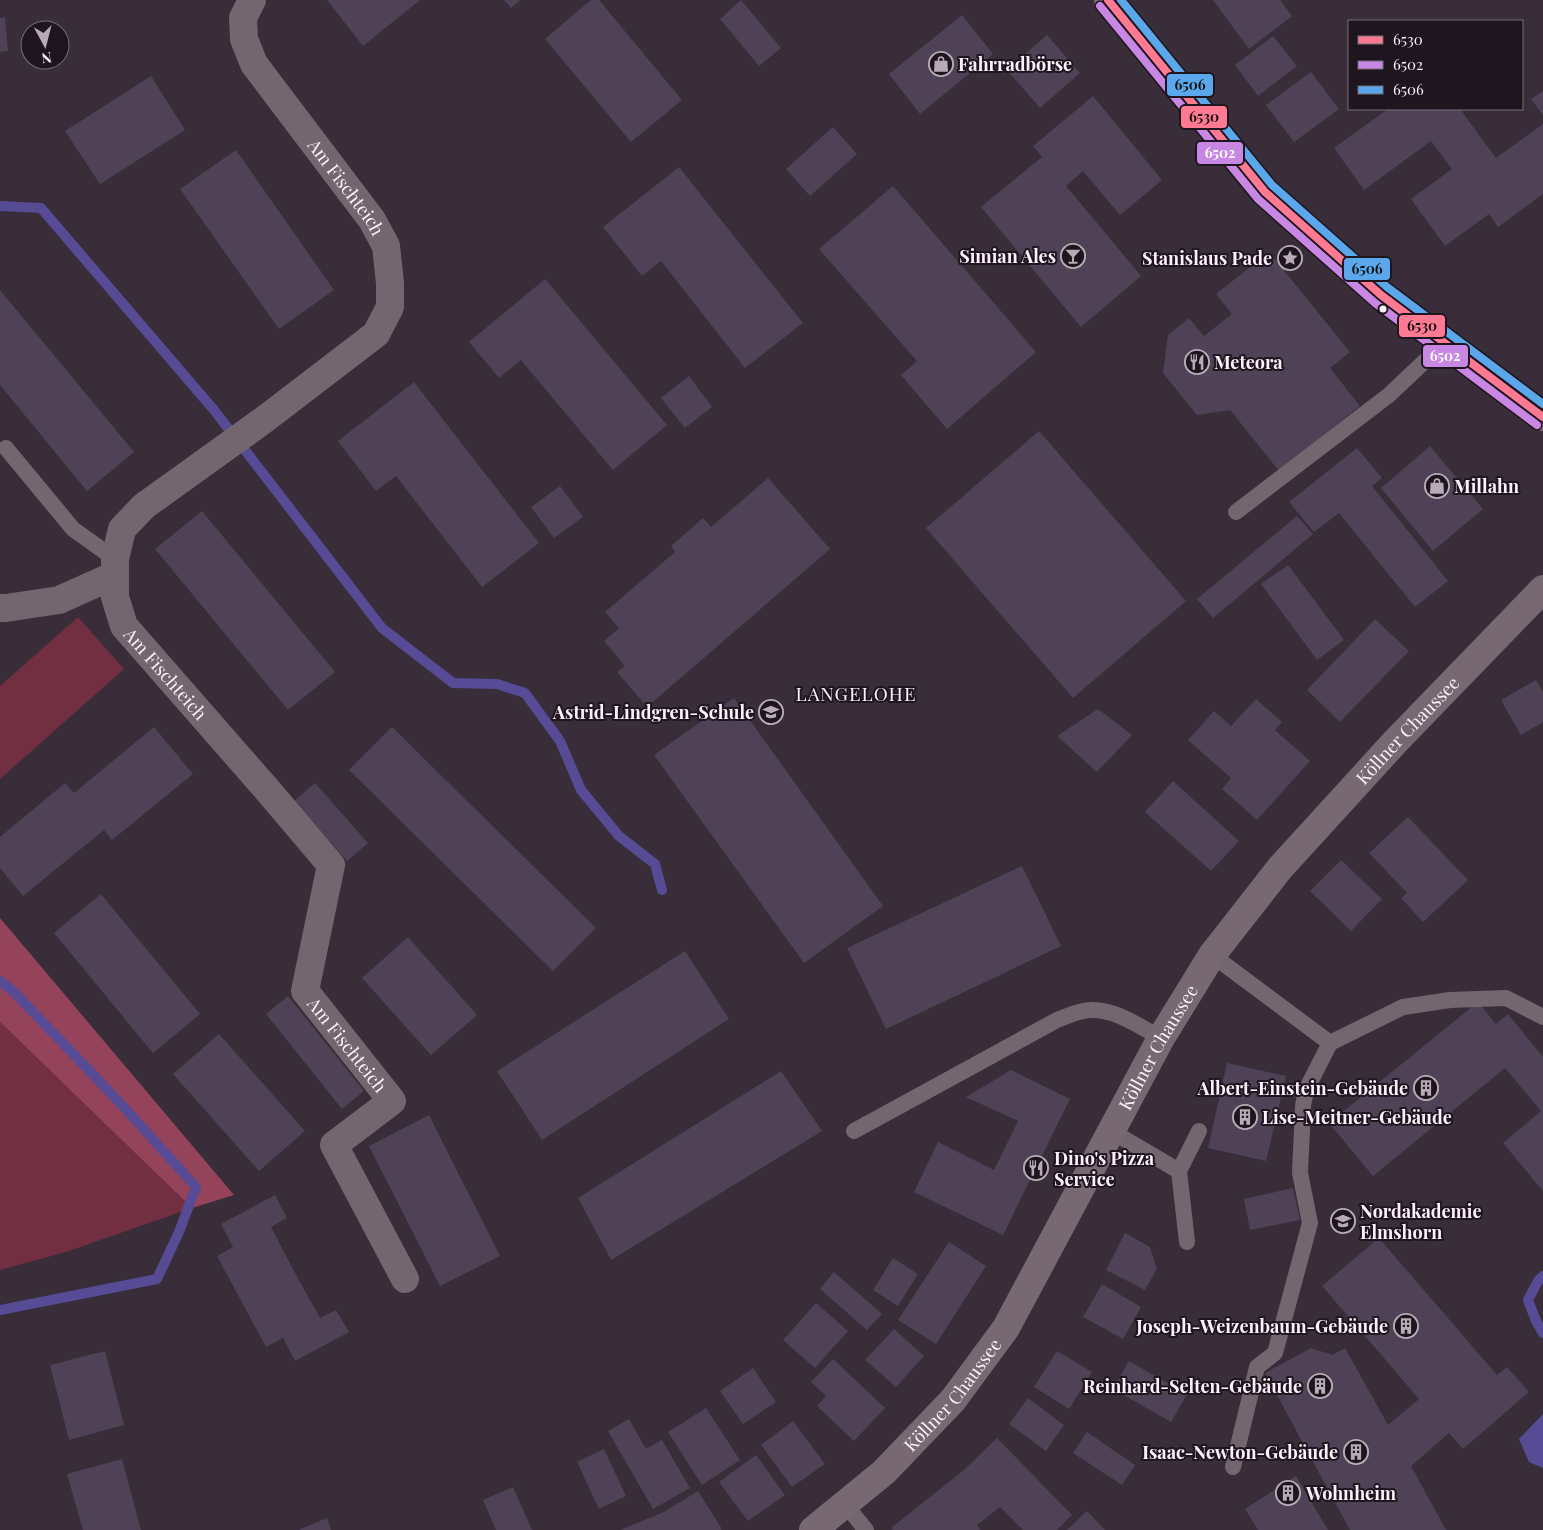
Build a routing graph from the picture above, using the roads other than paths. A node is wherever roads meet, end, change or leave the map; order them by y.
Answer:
1 (252, 0) edge
2 (1108, 0) edge
3 (1444, 343) junction
4 (1543, 418) edge
5 (6, 448) dead end
6 (1236, 512) dead end
7 (115, 567) junction
8 (1543, 588) edge
9 (0, 608) edge
10 (1212, 955) junction
11 (1543, 1017) edge
12 (1160, 1038) junction
13 (1330, 1043) junction
14 (854, 1131) dead end
15 (1111, 1131) junction
16 (1198, 1131) dead end
17 (1179, 1171) junction
18 (1187, 1242) dead end
19 (405, 1279) dead end
20 (1232, 1467) dead end
21 (845, 1504) junction
22 (813, 1530) edge
23 (866, 1530) edge

1 - 7 street, Am Fischteich
2 - 3 street
3 - 4 street
3 - 6 lane
5 - 7 lane
7 - 9 street
7 - 19 street, Am Fischteich
8 - 10 street, Köllner Chaussee
10 - 12 street, Köllner Chaussee
10 - 13 lane
11 - 13 lane
12 - 14 lane
12 - 15 street, Köllner Chaussee
13 - 20 lane
15 - 17 lane
15 - 21 street, Köllner Chaussee
16 - 17 lane
17 - 18 lane
21 - 22 street, Köllner Chaussee
21 - 23 lane

